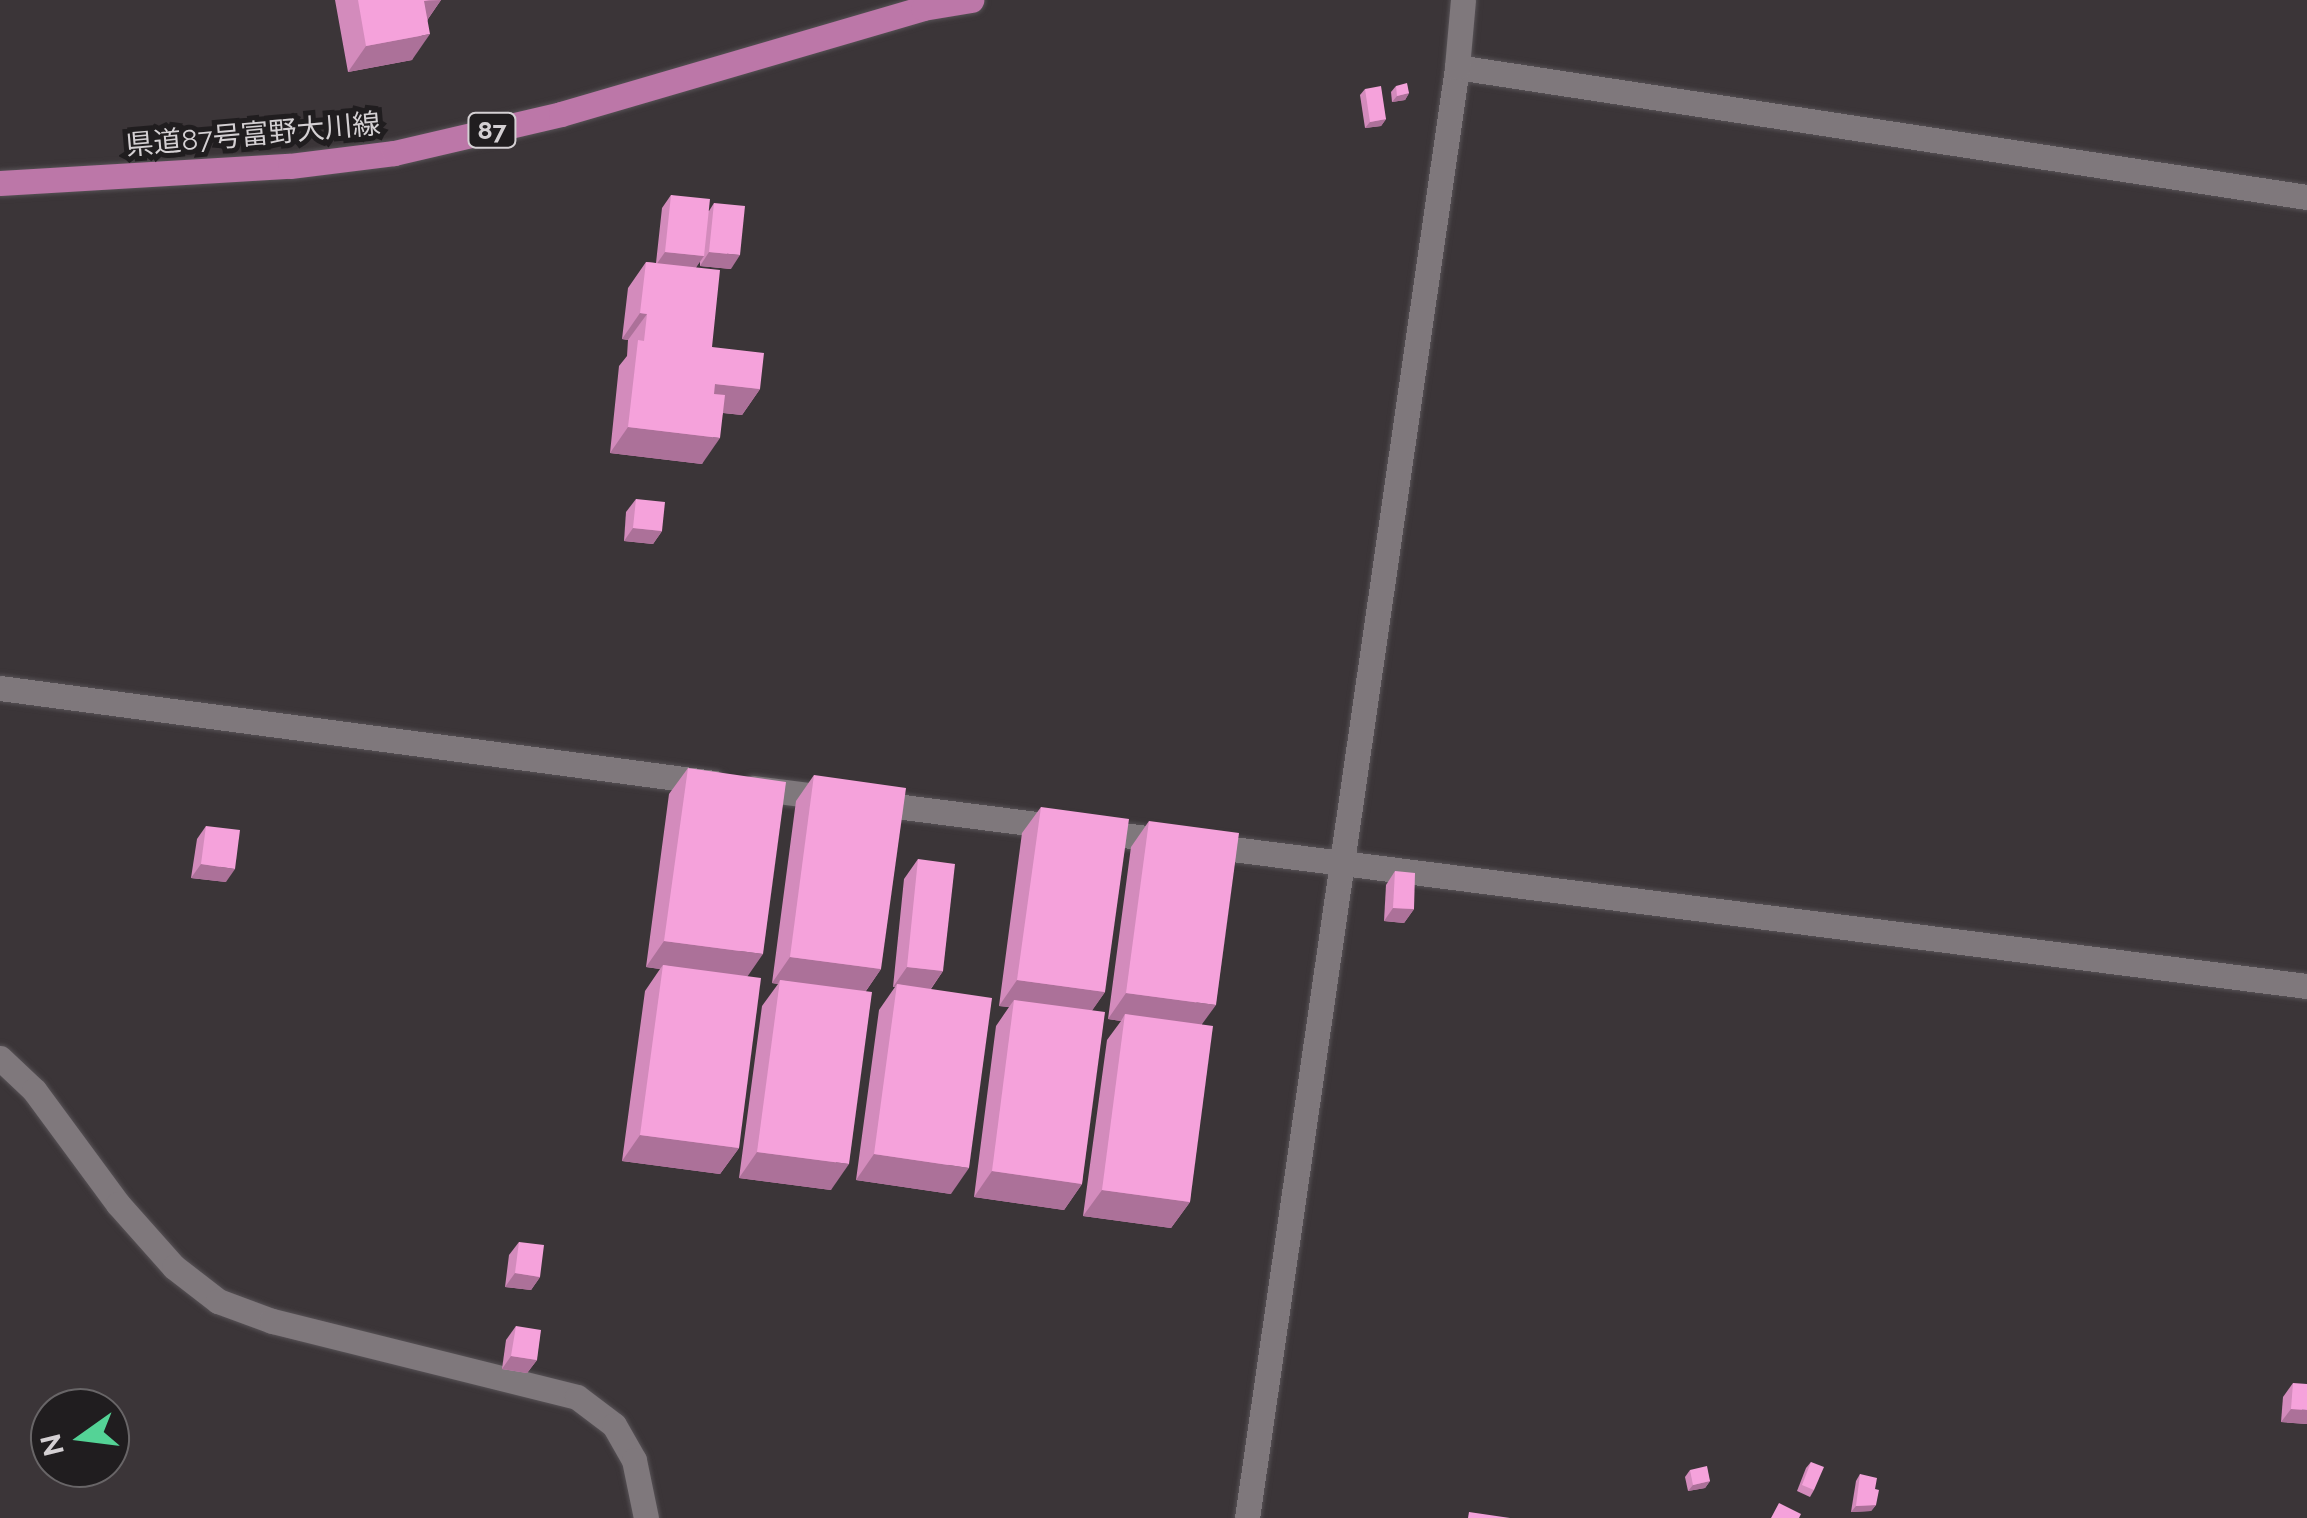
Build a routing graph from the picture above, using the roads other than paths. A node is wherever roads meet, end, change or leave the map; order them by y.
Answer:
1 (971, 0) edge
2 (1463, 0) edge
3 (1457, 67) junction
4 (0, 183) edge
5 (2307, 197) edge
6 (0, 688) edge
7 (1342, 864) junction
8 (2307, 986) edge
9 (0, 1058) edge
10 (646, 1518) edge
11 (1247, 1518) edge

1 - 4 main road, 県道87号富野大川線 / 87
2 - 3 street
3 - 5 street
3 - 7 street
6 - 7 street
7 - 8 street
7 - 11 street
9 - 10 street

